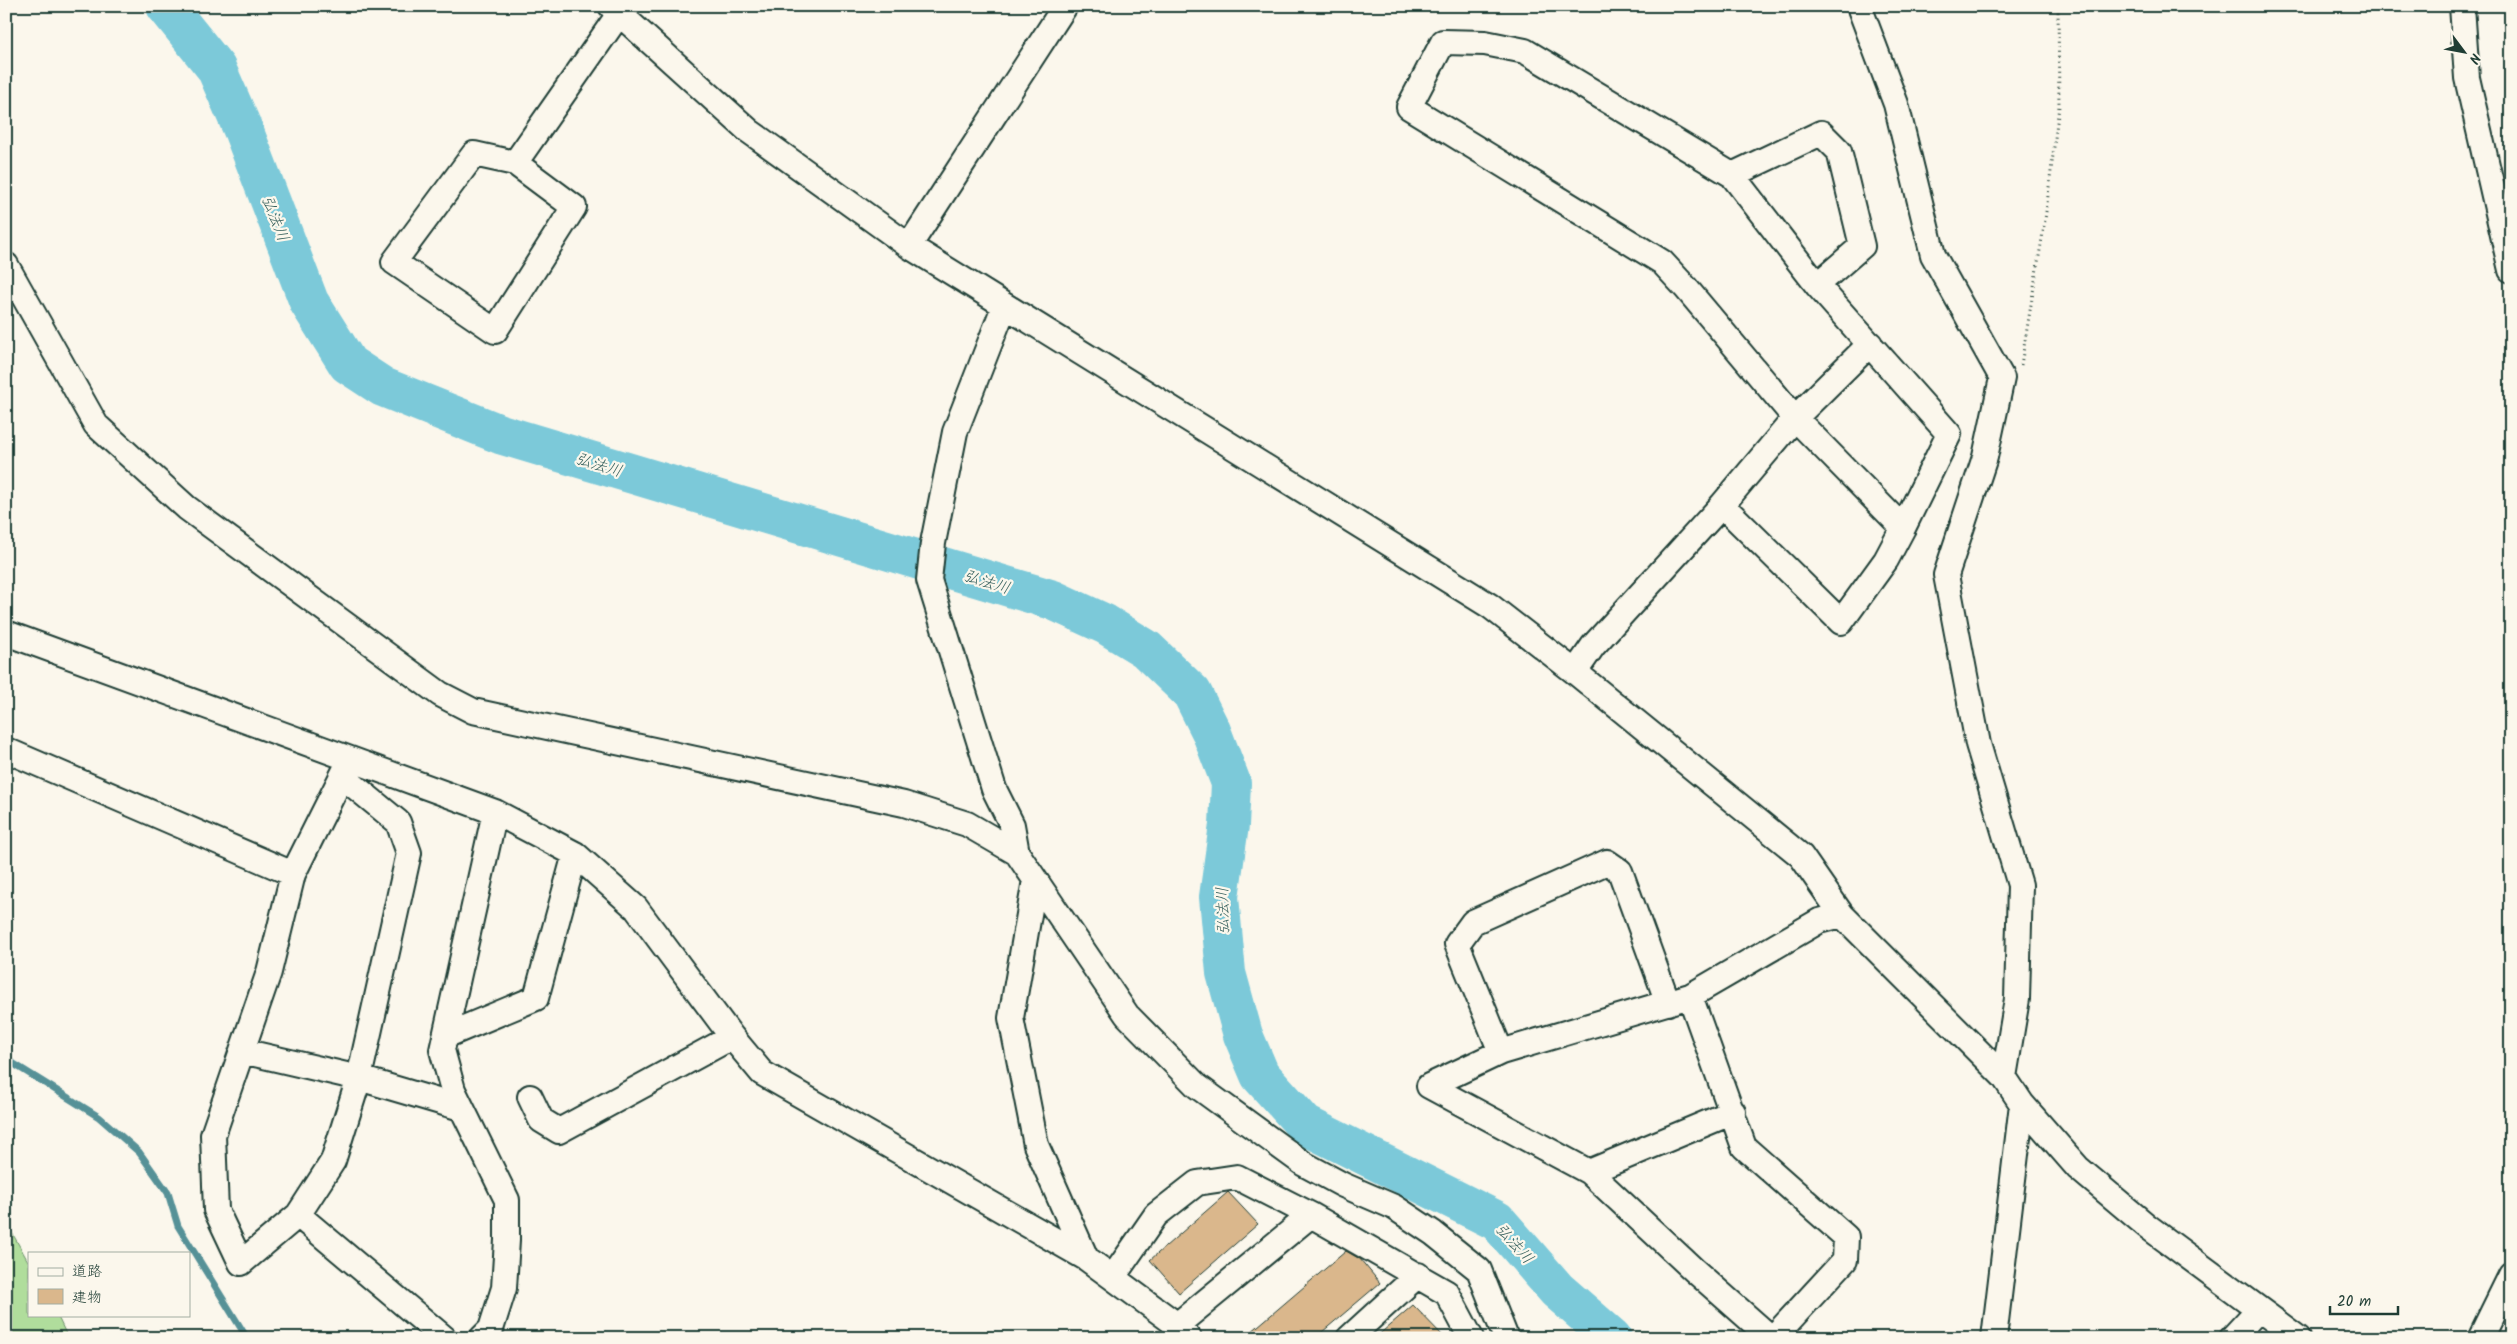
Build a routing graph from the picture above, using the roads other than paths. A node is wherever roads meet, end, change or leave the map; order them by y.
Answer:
1 (1065, 6) edge
2 (1859, 6) edge
3 (2462, 6) edge
4 (615, 10) edge
5 (515, 163) junction
6 (1732, 175) junction
7 (909, 246) junction
8 (6, 265) edge
9 (2511, 270) edge
10 (1817, 285) junction
11 (1004, 307) junction
12 (1870, 344) junction
13 (1795, 418) junction
14 (1722, 505) junction
15 (1903, 528) junction
16 (6, 633) edge
17 (1575, 672) junction
18 (6, 750) edge
19 (346, 768) junction
20 (495, 812) junction
21 (1017, 853) junction
22 (575, 854) junction
23 (293, 874) junction
24 (1035, 880) junction
25 (1842, 915) junction
26 (1679, 1000) junction
27 (445, 1036) junction
28 (732, 1037) junction
29 (242, 1051) junction
30 (1501, 1052) junction
31 (2004, 1077) junction
32 (359, 1078) junction
33 (530, 1097) dead end
34 (2022, 1104) junction
35 (461, 1108) junction
36 (1733, 1112) junction
37 (1589, 1172) junction
38 (298, 1215) junction
39 (1311, 1215) junction
40 (1086, 1258) junction
41 (1418, 1275) junction
42 (2511, 1275) edge
43 (1113, 1278) junction
44 (2258, 1310) junction
45 (1183, 1332) edge
46 (444, 1338) edge
47 (482, 1338) edge
48 (1349, 1338) edge
49 (1471, 1338) edge
50 (1506, 1338) edge
51 (1772, 1338) edge
52 (1994, 1338) edge
53 (2232, 1338) edge
54 (2298, 1338) edge
55 (2480, 1338) edge

1 - 7 street
2 - 31 street
3 - 9 street
4 - 5 street
4 - 7 street
5 - 5 street
6 - 10 street
6 - 10 street
6 - 13 street
7 - 11 street
8 - 21 street
10 - 12 street
11 - 17 street
11 - 21 street
12 - 13 street
12 - 15 street
13 - 14 street
13 - 15 street
14 - 15 street
14 - 17 street
16 - 19 street
17 - 25 street
18 - 23 street
19 - 20 street
19 - 23 street
19 - 32 street
20 - 22 street
20 - 27 street
21 - 24 street
22 - 27 street
22 - 28 street
23 - 29 street
24 - 40 street
24 - 50 street
25 - 26 street
25 - 31 street
26 - 30 street
26 - 30 street
26 - 36 street
27 - 35 street
28 - 33 street
28 - 40 street
29 - 32 street
29 - 38 street
30 - 37 street
31 - 34 street
32 - 35 street
32 - 38 street
34 - 44 street
34 - 52 street
35 - 47 street
36 - 37 street
36 - 51 street
37 - 51 street
38 - 46 street
39 - 41 street
39 - 43 street
39 - 45 street
40 - 43 street
41 - 48 street
41 - 49 street
42 - 55 street
43 - 45 street
44 - 53 street
44 - 54 street

